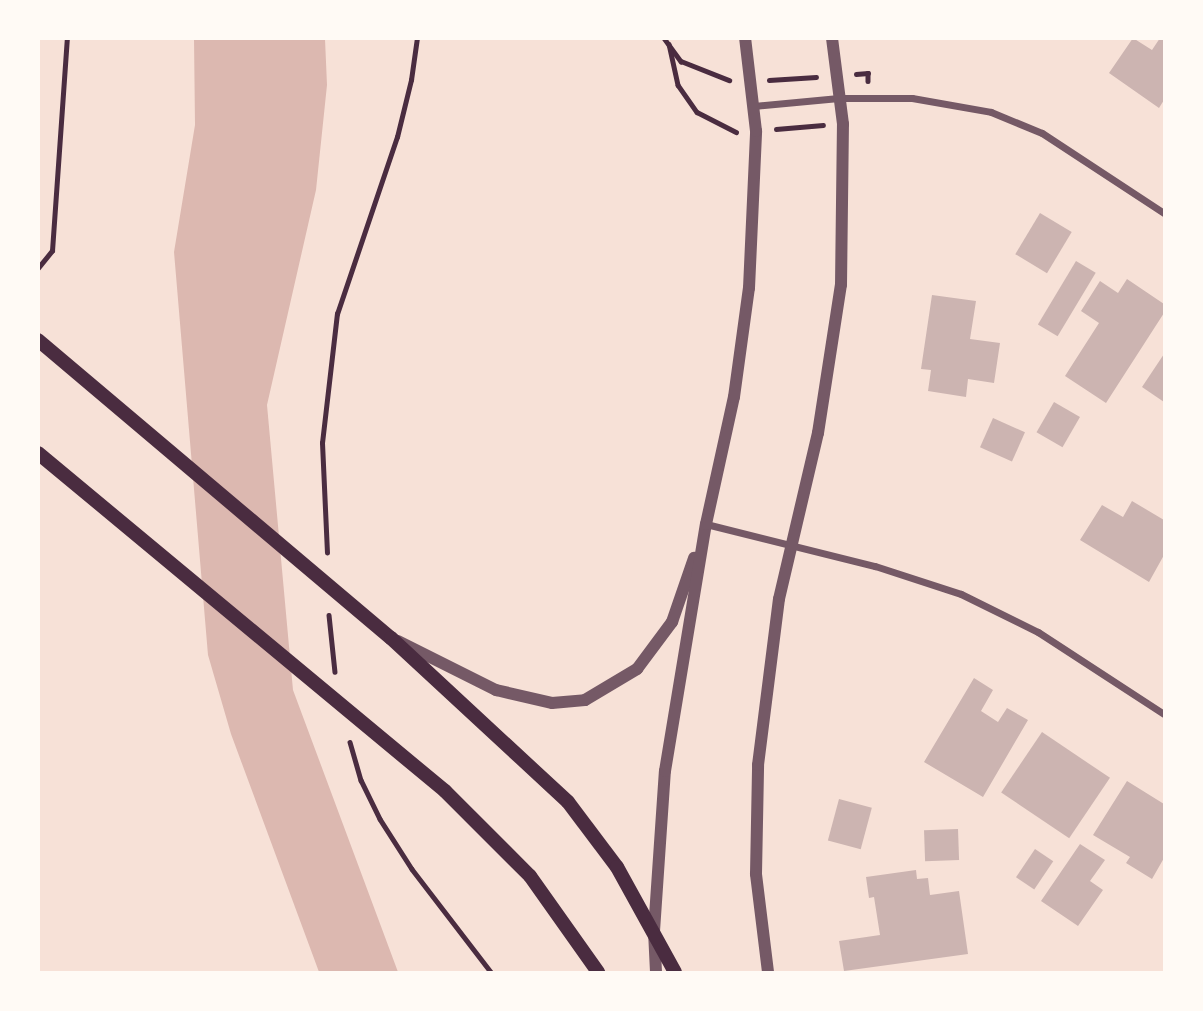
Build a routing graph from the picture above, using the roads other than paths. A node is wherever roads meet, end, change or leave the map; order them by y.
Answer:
1 (745, 38) edge
2 (832, 38) edge
3 (839, 98) junction
4 (754, 106) junction
5 (1164, 213) edge
6 (38, 340) edge
7 (38, 453) edge
8 (706, 524) junction
9 (791, 547) junction
10 (391, 638) junction
11 (1164, 715) edge
12 (654, 931) junction
13 (598, 972) edge
14 (656, 972) edge
15 (675, 972) edge
16 (768, 972) edge

1 - 4 street
2 - 3 street
3 - 4 street
3 - 5 street
3 - 9 street
4 - 8 street
6 - 10 main road
7 - 13 main road
8 - 9 street
8 - 10 street
8 - 12 street
9 - 11 street
9 - 16 street
10 - 12 main road
12 - 14 street
12 - 15 main road

